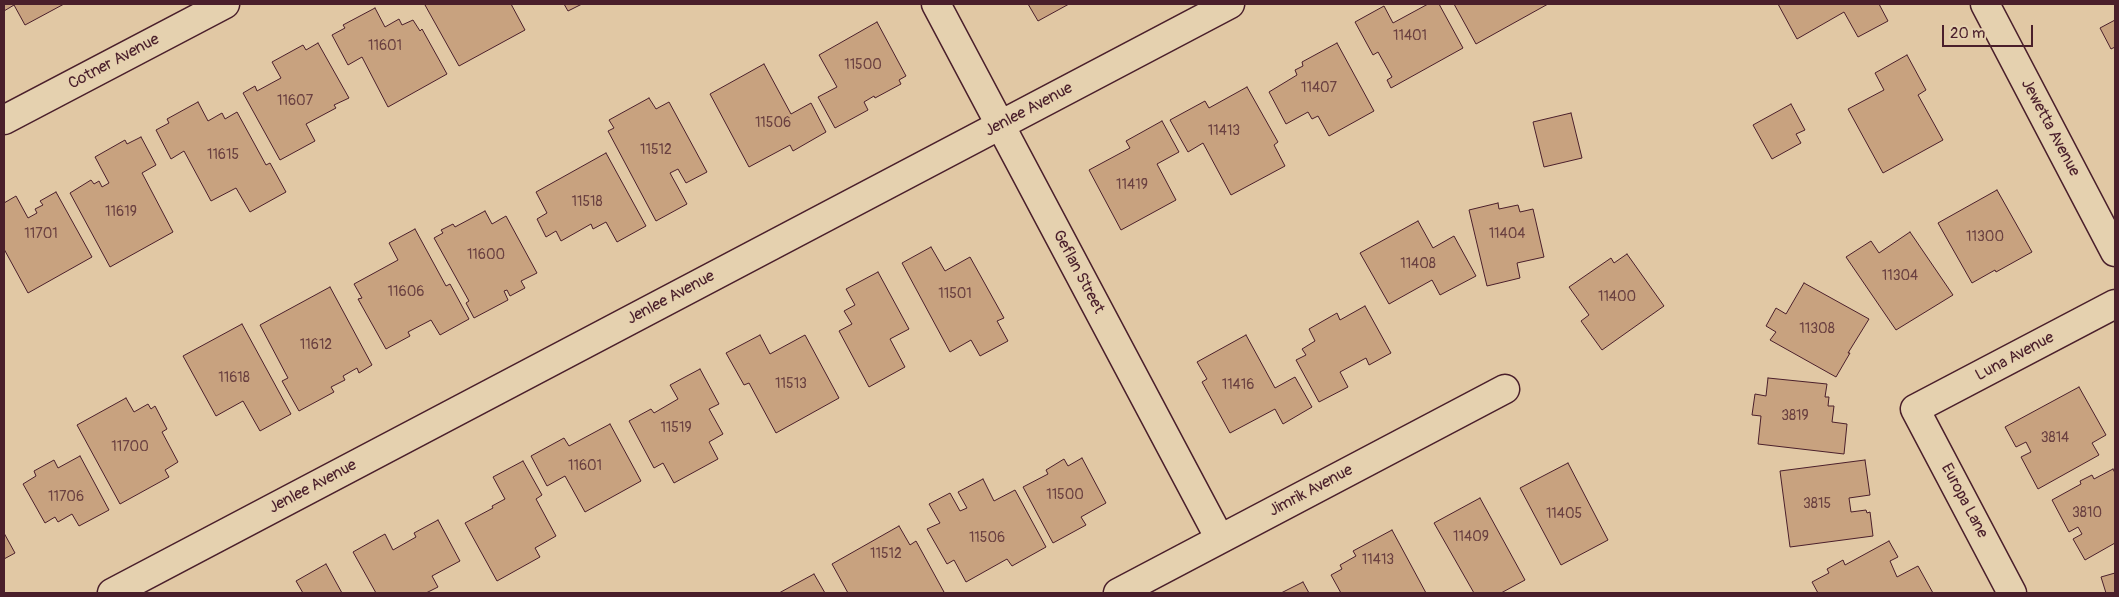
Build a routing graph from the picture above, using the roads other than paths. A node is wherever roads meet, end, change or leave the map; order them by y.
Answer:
1 (225, 4) edge
2 (936, 4) edge
3 (1230, 4) edge
4 (1985, 4) edge
5 (4, 120) edge
6 (1000, 125) junction
7 (2115, 252) edge
8 (2115, 304) edge
9 (1505, 389) dead end
10 (1915, 409) joint
11 (1220, 539) junction
12 (112, 593) edge
13 (1118, 593) edge
14 (2012, 593) edge

1 - 5 street, Cotner Avenue
2 - 6 street, Geflan Street
3 - 6 street, Jenlee Avenue
4 - 7 street, Jewetta Avenue
6 - 11 street, Geflan Street
6 - 12 street, Jenlee Avenue
8 - 10 street, Luna Avenue
9 - 11 street, Jimrik Avenue
10 - 14 street, Europa Lane
11 - 13 street, Jimrik Avenue

